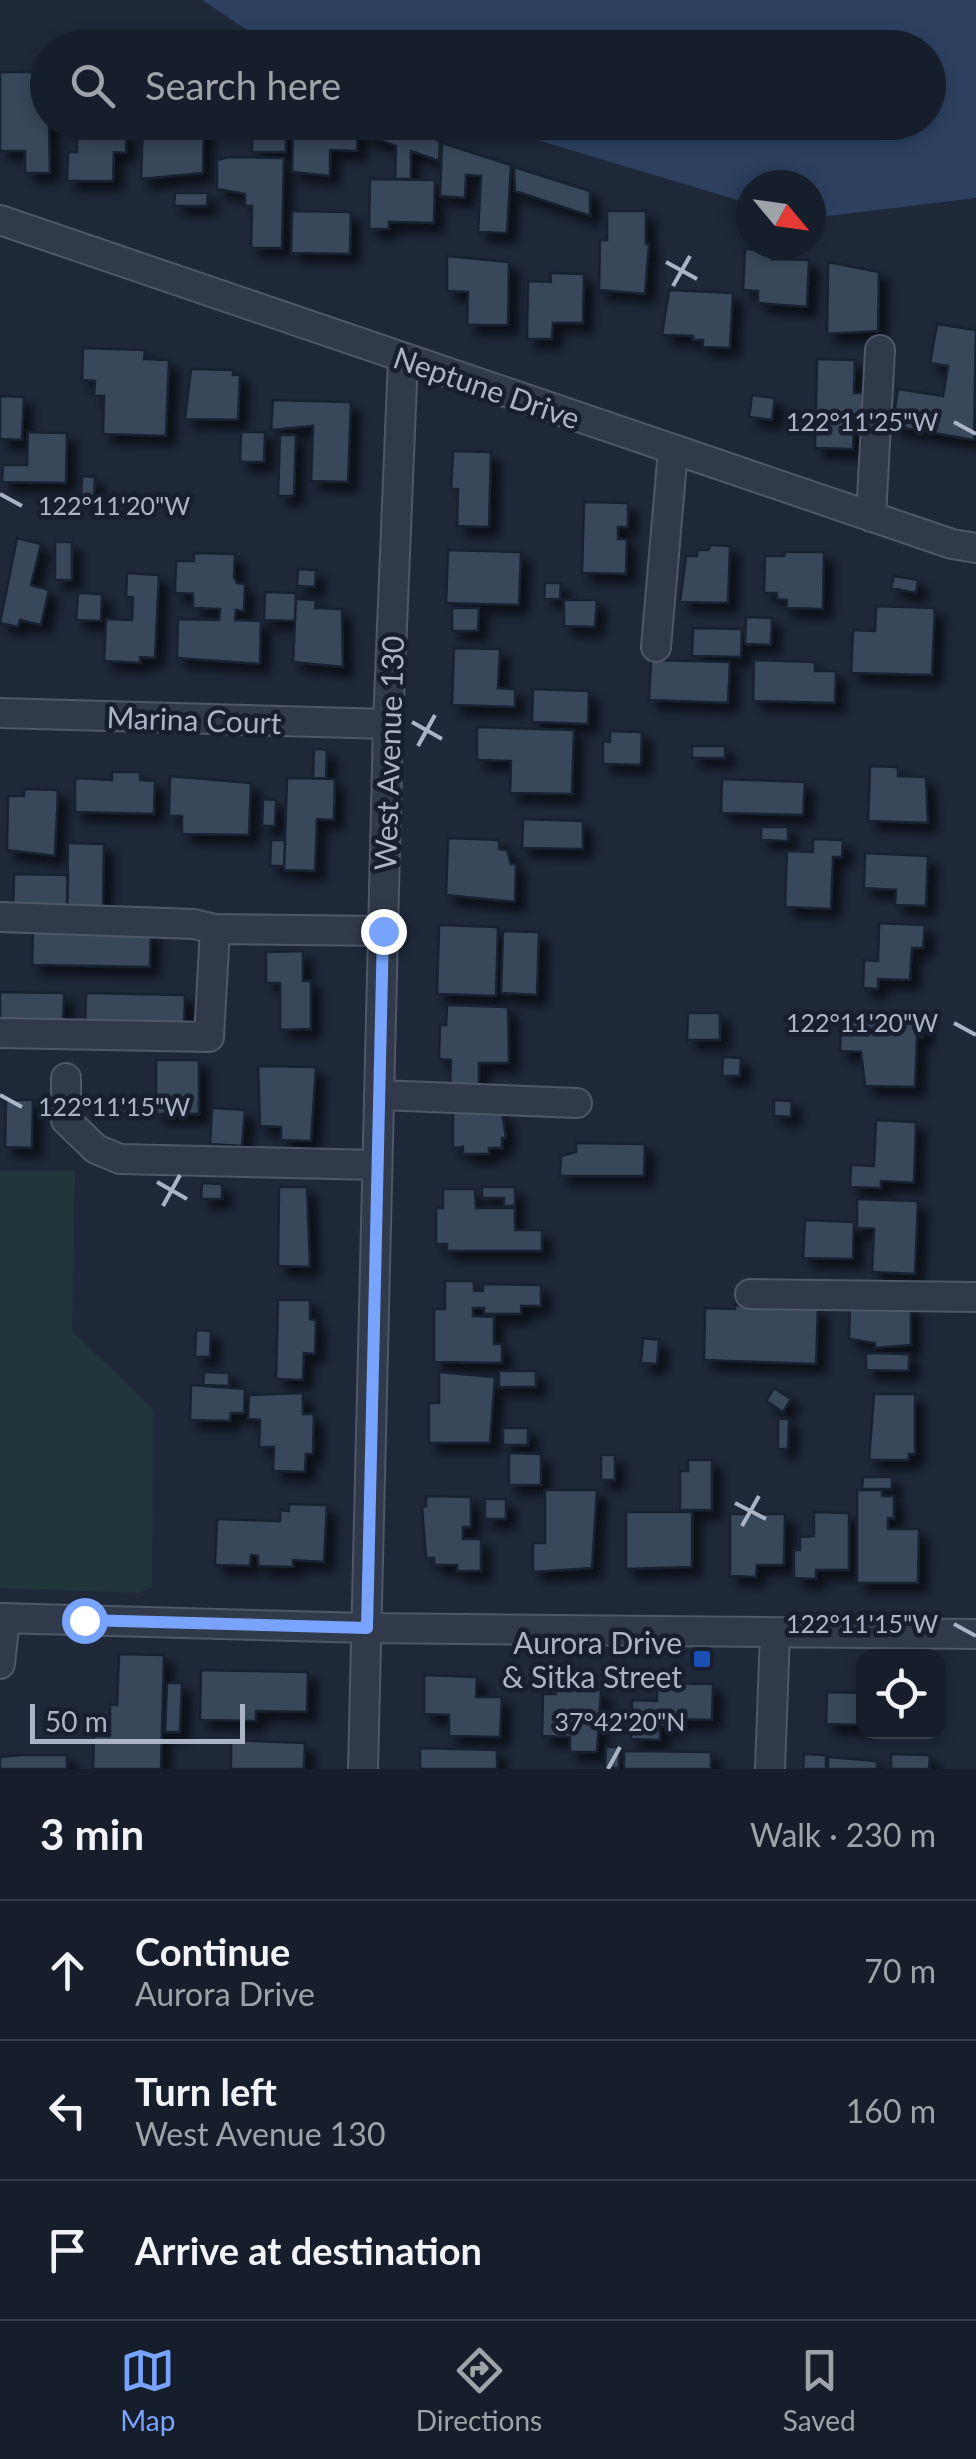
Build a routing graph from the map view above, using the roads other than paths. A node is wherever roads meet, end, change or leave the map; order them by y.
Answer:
1 (0, 220) edge
2 (880, 350) dead end
3 (402, 358) junction
4 (672, 450) junction
5 (871, 516) junction
6 (976, 548) edge
7 (656, 647) dead end
8 (0, 713) edge
9 (388, 724) junction
10 (0, 917) edge
11 (214, 929) junction
12 (383, 931) junction
13 (0, 1033) edge
14 (66, 1078) dead end
15 (379, 1095) junction
16 (577, 1103) dead end
17 (378, 1165) junction
18 (750, 1294) dead end
19 (976, 1297) edge
20 (2, 1618) edge
21 (367, 1628) junction
22 (774, 1633) junction
23 (976, 1634) edge
24 (0, 1664) edge
25 (364, 1769) edge
26 (770, 1769) edge

1 - 3 street, Neptune Drive
2 - 5 street
3 - 4 street, Neptune Drive
3 - 9 street, West Avenue 130
4 - 5 street, Neptune Drive
4 - 7 street
5 - 6 street, Neptune Drive
8 - 9 street, Marina Court
9 - 12 street, West Avenue 130
10 - 11 street
11 - 12 street
11 - 13 street
12 - 15 street, West Avenue 130
14 - 17 street
15 - 16 street
15 - 17 street, West Avenue 130
17 - 21 street, West Avenue 130
18 - 19 street
20 - 21 street
20 - 24 street
21 - 22 street
21 - 25 street, West Avenue 130
22 - 23 street
22 - 26 street

